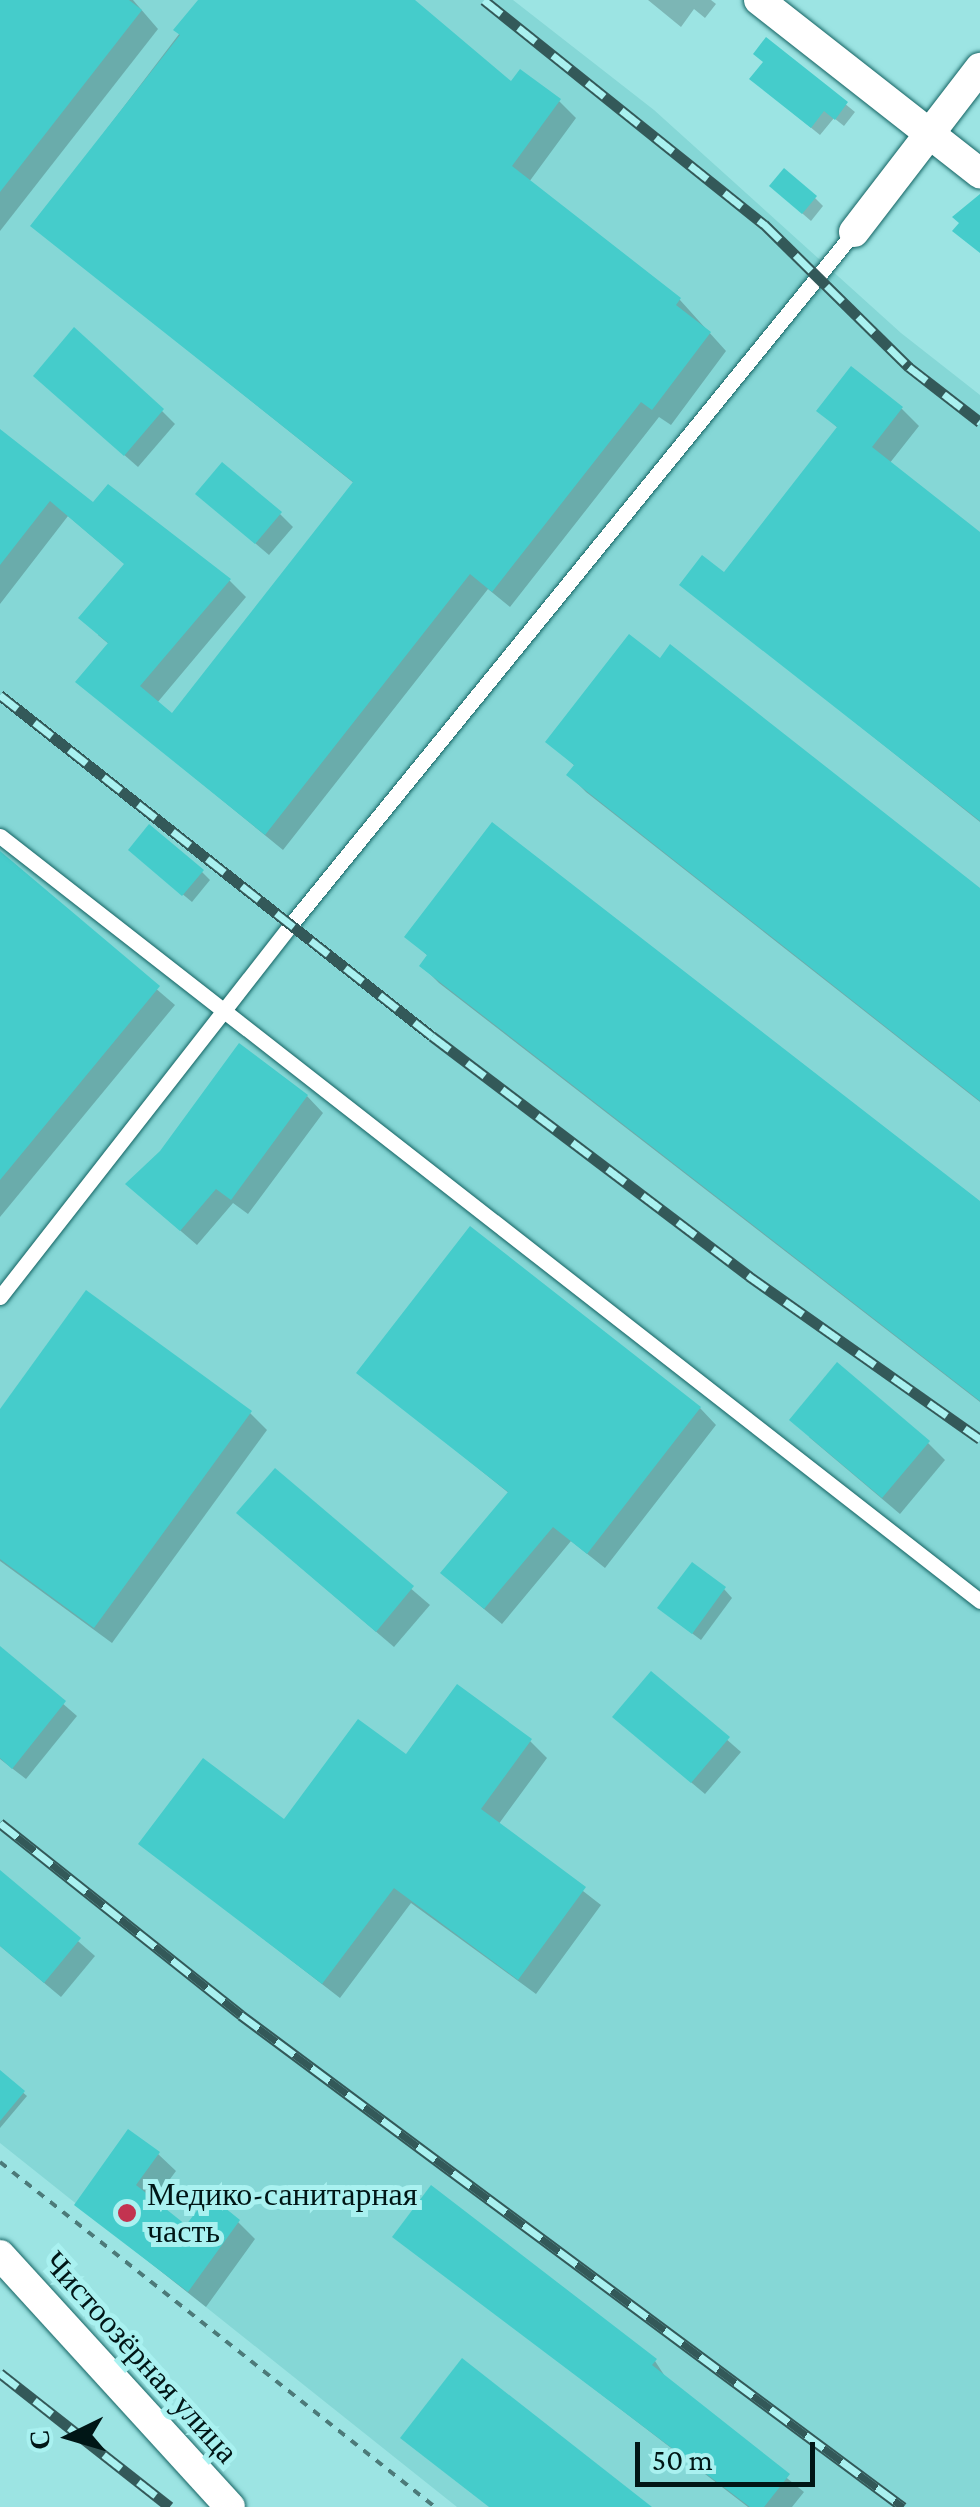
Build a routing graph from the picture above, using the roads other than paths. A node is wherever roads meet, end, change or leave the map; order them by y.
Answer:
1 (759, 0) edge
2 (980, 68) edge
3 (928, 133) junction
4 (980, 173) edge
5 (854, 232) joint
6 (0, 836) edge
7 (223, 1010) junction
8 (0, 1298) edge
9 (980, 1600) edge
10 (0, 2255) edge
11 (230, 2507) edge

1 - 3 street
2 - 3 street
3 - 4 street
3 - 5 street
5 - 7 lane
6 - 7 lane
7 - 8 lane
7 - 9 lane
10 - 11 street, Чистоозёрная улица

